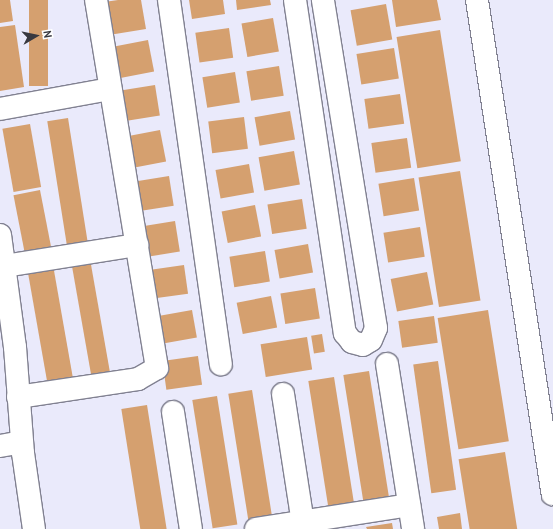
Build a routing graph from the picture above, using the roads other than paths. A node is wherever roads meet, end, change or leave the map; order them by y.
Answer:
1 (96, 0) edge
2 (169, 0) edge
3 (295, 0) edge
4 (323, 0) edge
5 (477, 0) edge
6 (110, 89) junction
7 (0, 108) edge
8 (0, 235) edge
9 (138, 245) junction
10 (4, 266) junction
11 (6, 330) edge
12 (221, 364) dead end
13 (388, 364) dead end
14 (283, 394) dead end
15 (18, 398) junction
16 (172, 412) dead end
17 (22, 442) junction
18 (0, 446) edge
19 (553, 494) edge
20 (410, 505) junction
21 (303, 525) edge
22 (34, 529) edge
23 (191, 529) edge
24 (256, 529) edge
25 (413, 529) edge

1 - 6 street
2 - 12 street
3 - 4 street
5 - 19 street
6 - 7 street
6 - 9 street
8 - 10 street
9 - 10 street
9 - 15 street
10 - 11 street
11 - 15 street
13 - 20 street
14 - 21 street
15 - 17 street
16 - 23 street
17 - 18 street
17 - 22 street
20 - 21 street
20 - 25 street
21 - 24 street

